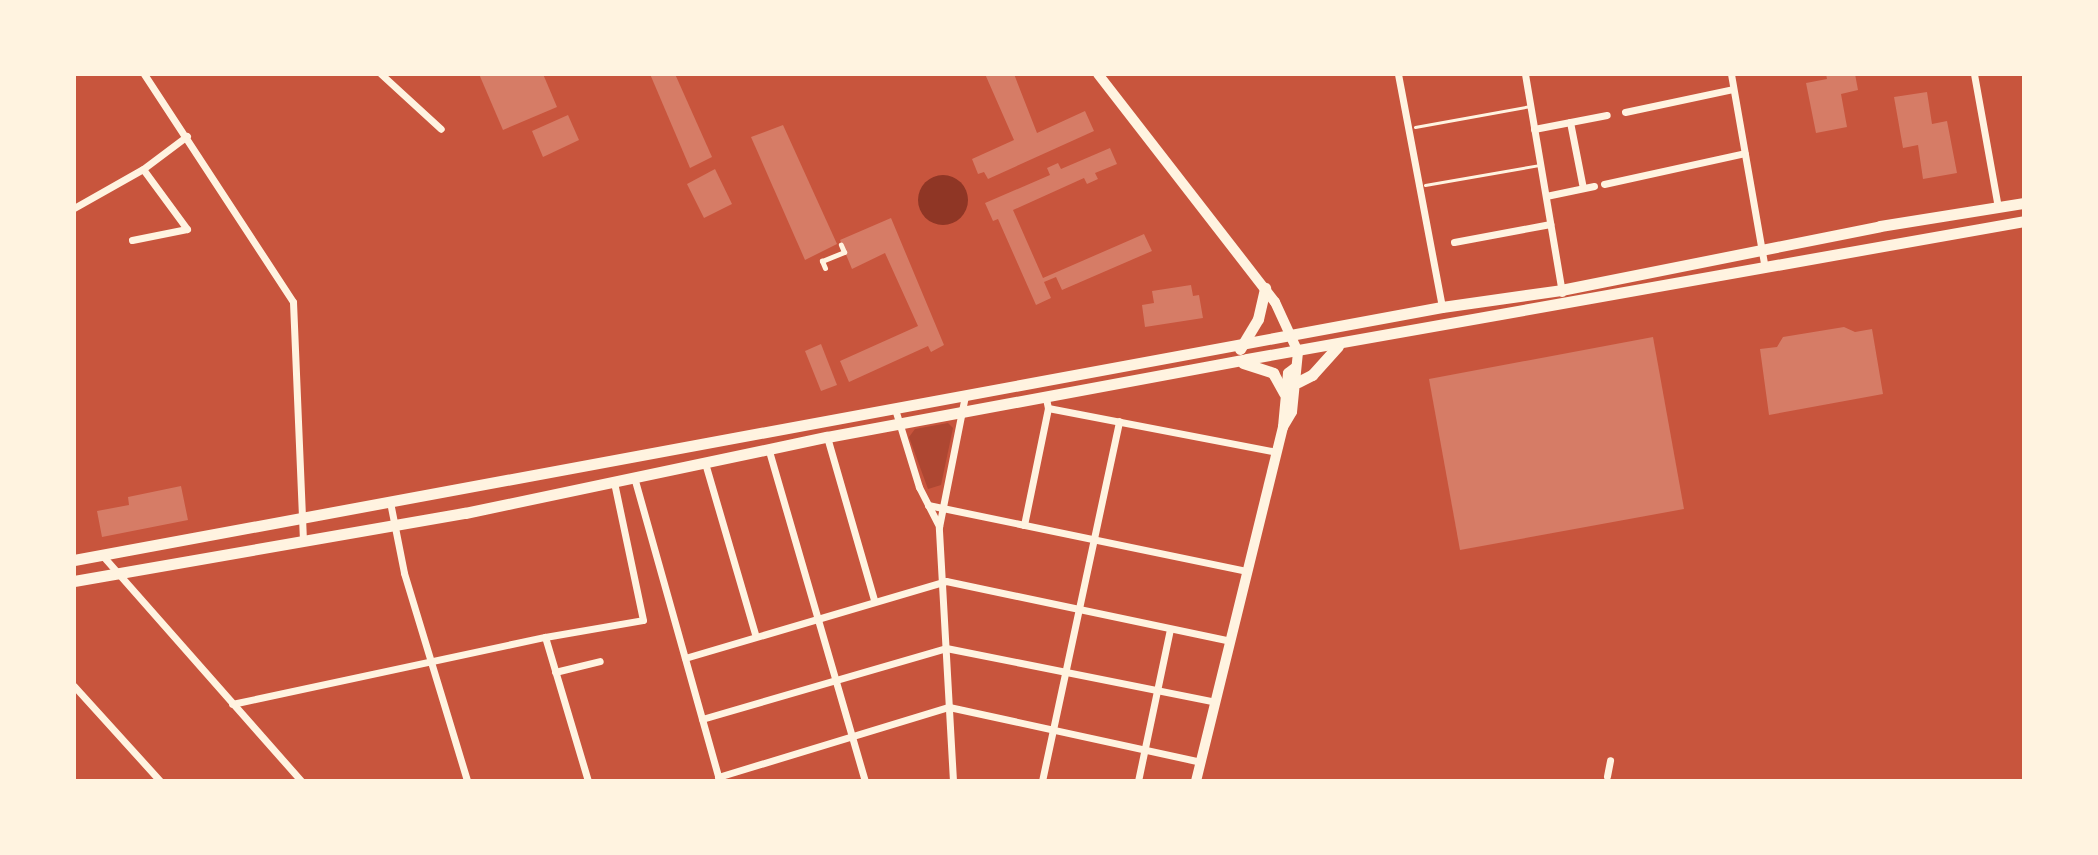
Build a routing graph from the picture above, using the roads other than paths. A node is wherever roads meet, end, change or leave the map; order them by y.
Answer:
1 (144, 74) edge
2 (381, 74) edge
3 (1098, 74) edge
4 (1398, 74) edge
5 (1525, 74) edge
6 (1731, 74) edge
7 (1974, 74) edge
8 (1733, 89) junction
9 (1530, 106) junction
10 (1625, 112) dead end
11 (1607, 115) dead end
12 (1570, 122) junction
13 (1415, 127) dead end
14 (441, 129) dead end
15 (1534, 129) junction
16 (187, 136) junction
17 (1745, 153) junction
18 (1540, 165) junction
19 (143, 169) junction
20 (1604, 184) dead end
21 (1425, 185) dead end
22 (1594, 186) dead end
23 (1583, 188) junction
24 (1546, 196) junction
25 (2024, 203) edge
26 (74, 208) edge
27 (1998, 208) junction
28 (2024, 221) edge
29 (1550, 224) junction
30 (132, 240) dead end
31 (1454, 242) dead end
32 (841, 245) dead end
33 (1762, 249) junction
34 (825, 268) dead end
35 (1765, 268) junction
36 (1265, 288) junction
37 (1561, 290) junction
38 (1565, 306) junction
39 (1442, 307) junction
40 (1294, 335) junction
41 (1338, 346) junction
42 (1240, 349) junction
43 (1298, 352) junction
44 (1230, 362) junction
45 (1296, 367) junction
46 (1298, 382) junction
47 (1284, 393) junction
48 (965, 396) junction
49 (1047, 403) junction
50 (895, 409) junction
51 (962, 412) junction
52 (1119, 421) junction
53 (899, 424) junction
54 (1283, 427) junction
55 (827, 437) junction
56 (769, 451) junction
57 (1276, 452) junction
58 (705, 463) junction
59 (634, 477) junction
60 (614, 482) junction
61 (390, 502) junction
62 (928, 505) junction
63 (943, 508) junction
64 (300, 519) junction
65 (395, 525) junction
66 (1024, 525) junction
67 (939, 527) junction
68 (1095, 538) junction
69 (303, 539) junction
70 (102, 555) junction
71 (74, 560) edge
72 (1247, 571) junction
73 (118, 573) junction
74 (74, 581) edge
75 (946, 581) junction
76 (874, 600) junction
77 (1077, 609) junction
78 (817, 616) junction
79 (1170, 629) junction
80 (755, 634) junction
81 (545, 637) junction
82 (1230, 641) junction
83 (946, 648) junction
84 (685, 658) junction
85 (600, 661) dead end
86 (434, 664) junction
87 (555, 672) junction
88 (1064, 672) junction
89 (836, 680) junction
90 (74, 686) edge
91 (1156, 690) junction
92 (1216, 702) junction
93 (232, 704) junction
94 (949, 707) junction
95 (702, 719) junction
96 (1052, 730) junction
97 (852, 735) junction
98 (1145, 750) junction
99 (1610, 760) dead end
100 (1201, 762) junction
101 (1607, 776) dead end
102 (719, 779) edge
103 (160, 781) edge
104 (301, 781) edge
105 (467, 781) edge
106 (588, 781) edge
107 (865, 781) edge
108 (953, 781) edge
109 (1042, 781) edge
110 (1138, 781) edge
111 (1196, 781) edge

1 - 16 street
2 - 14 street
3 - 36 main road
4 - 39 street
5 - 9 street
6 - 8 street
7 - 27 street
8 - 10 street
8 - 17 street
9 - 13 lane
9 - 15 street
11 - 12 street
12 - 15 street
12 - 23 street
15 - 18 street
16 - 19 street
16 - 64 street
17 - 20 street
17 - 33 street
18 - 21 lane
18 - 24 street
19 - 26 street
19 - 30 street
22 - 23 street
23 - 24 street
24 - 29 street
25 - 27 main road
27 - 33 main road
28 - 35 main road
29 - 31 street
29 - 37 street
32 - 34 street
33 - 35 street
33 - 37 main road
35 - 38 main road
36 - 40 main road
36 - 42 main road
37 - 38 street
37 - 39 main road
38 - 41 main road
39 - 40 main road
40 - 42 main road
40 - 43 main road
41 - 43 main road
41 - 46 main road
42 - 48 main road
43 - 44 main road
43 - 45 main road
44 - 47 main road
44 - 49 main road
45 - 46 main road
45 - 47 main road
46 - 54 main road
47 - 54 main road
48 - 50 main road
48 - 51 street
49 - 51 main road
49 - 52 street
49 - 66 street
50 - 53 street
50 - 61 main road
51 - 53 main road
51 - 63 street
52 - 57 street
52 - 68 street
53 - 55 main road
53 - 62 street
54 - 57 main road
55 - 56 main road
55 - 76 street
56 - 58 main road
56 - 78 street
57 - 72 main road
58 - 59 main road
58 - 80 street
59 - 60 main road
59 - 84 street
60 - 65 main road
60 - 81 street
61 - 64 main road
61 - 65 street
62 - 63 street
62 - 67 street
63 - 66 street
63 - 67 street
64 - 69 street
64 - 70 main road
65 - 69 main road
65 - 86 street
66 - 68 street
67 - 75 street
68 - 72 street
68 - 77 street
69 - 73 main road
70 - 71 main road
70 - 73 street
72 - 82 main road
73 - 74 main road
73 - 93 street
75 - 76 street
75 - 77 street
75 - 83 street
76 - 78 street
77 - 79 street
77 - 88 street
78 - 80 street
78 - 89 street
79 - 82 street
79 - 91 street
80 - 84 street
81 - 86 street
81 - 87 street
82 - 92 main road
83 - 88 street
83 - 89 street
83 - 94 street
84 - 95 street
85 - 87 street
86 - 93 street
86 - 105 street
87 - 106 street
88 - 91 street
88 - 96 street
89 - 95 street
89 - 97 street
90 - 103 street
91 - 92 street
91 - 98 street
92 - 100 main road
93 - 104 street
94 - 96 street
94 - 97 street
94 - 108 street
95 - 102 street
96 - 98 street
96 - 109 street
97 - 102 street
97 - 107 street
98 - 100 street
98 - 110 street
99 - 101 street
100 - 111 main road

